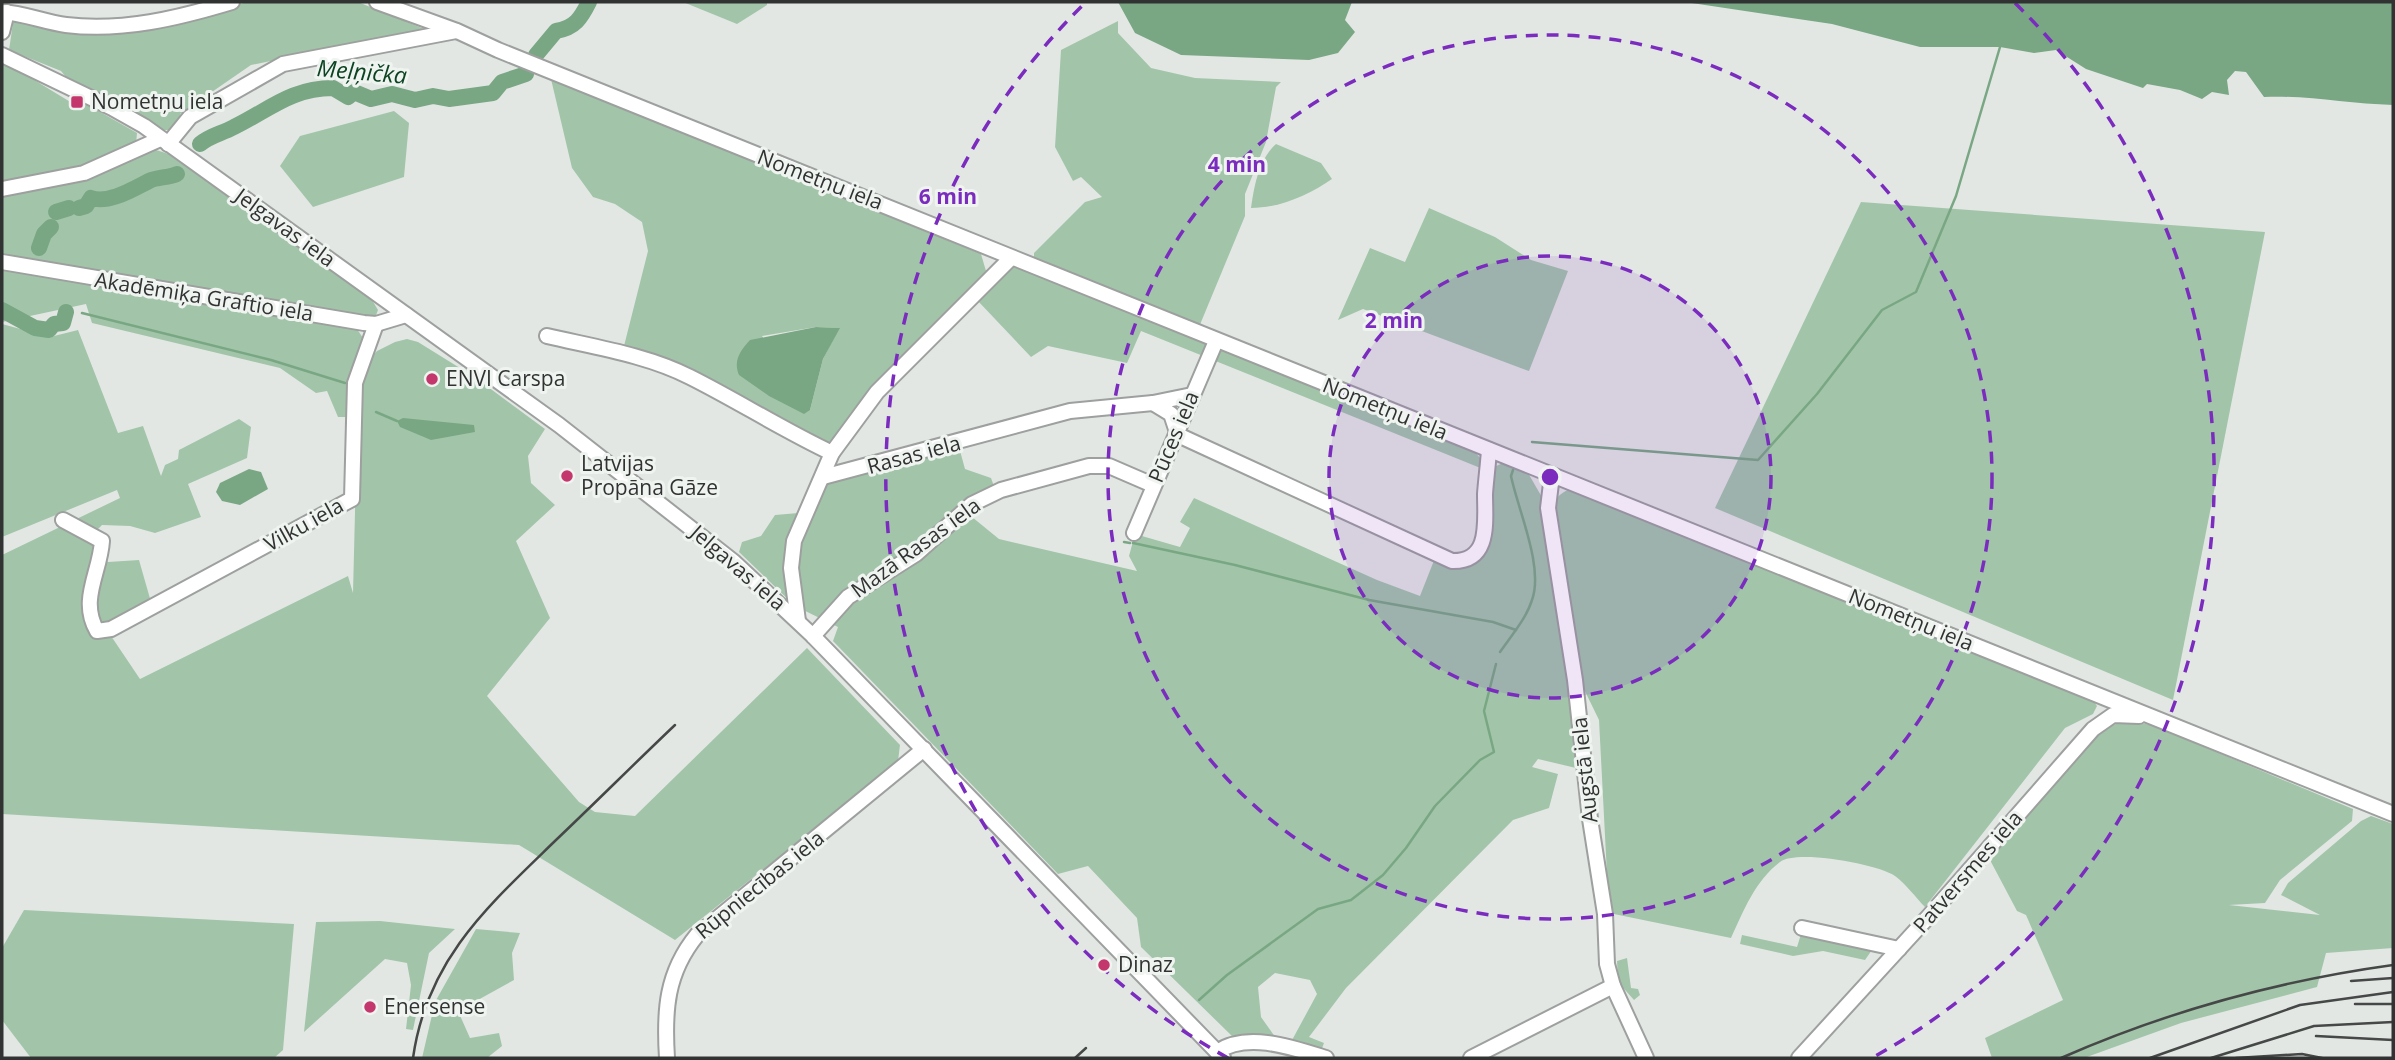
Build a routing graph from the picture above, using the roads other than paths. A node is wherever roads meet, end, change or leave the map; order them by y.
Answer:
1 (232, 2) edge
2 (377, 2) edge
3 (4, 12) edge
4 (457, 31) junction
5 (2, 32) edge
6 (2, 55) edge
7 (164, 141) junction
8 (2, 189) edge
9 (1011, 258) junction
10 (2, 262) edge
11 (406, 315) junction
12 (376, 324) junction
13 (547, 336) dead end
14 (1216, 341) junction
15 (1192, 396) junction
16 (1153, 404) junction
17 (1178, 435) junction
18 (1489, 450) junction
19 (832, 453) junction
20 (1552, 475) junction
21 (823, 478) junction
22 (1153, 485) junction
23 (62, 520) dead end
24 (1134, 533) dead end
25 (798, 621) junction
26 (813, 636) junction
27 (2150, 716) junction
28 (924, 750) junction
29 (2393, 814) edge
30 (1802, 928) dead end
31 (1899, 949) junction
32 (1612, 986) junction
33 (1220, 1055) edge
34 (667, 1058) edge
35 (1326, 1058) edge
36 (1471, 1058) edge
37 (1646, 1058) edge
38 (1799, 1058) edge

1 - 3 street
2 - 4 street, Nometņu iela
3 - 5 street
4 - 7 street
4 - 9 street, Nometņu iela
6 - 7 street, Jelgavas iela
7 - 8 street
7 - 11 street, Jelgavas iela
9 - 14 street, Nometņu iela
9 - 19 street
10 - 12 street, Akadēmiķa Graftio iela
11 - 12 street, Akadēmiķa Graftio iela
11 - 25 street, Jelgavas iela
12 - 23 street, Vilku iela
13 - 19 street
14 - 15 street, Pūces iela
14 - 18 street, Nometņu iela
15 - 16 street, Rasas iela
15 - 17 street, Pūces iela
16 - 17 street
16 - 21 street, Rasas iela
17 - 18 street
17 - 22 street, Pūces iela
18 - 20 street, Nometņu iela
19 - 21 street
20 - 27 street, Nometņu iela
20 - 32 street, Augstā iela
21 - 25 street
22 - 24 street, Pūces iela
22 - 26 street, Mazā Rasas iela
25 - 26 street, Jelgavas iela
26 - 28 street, Jelgavas iela
27 - 29 street, Nometņu iela
27 - 31 street, Patversmes iela
28 - 33 street, Jelgavas iela
28 - 34 street, Rūpniecības iela
30 - 31 street
31 - 38 street, Patversmes iela
32 - 36 street
32 - 37 street, Augstā iela
33 - 35 street

